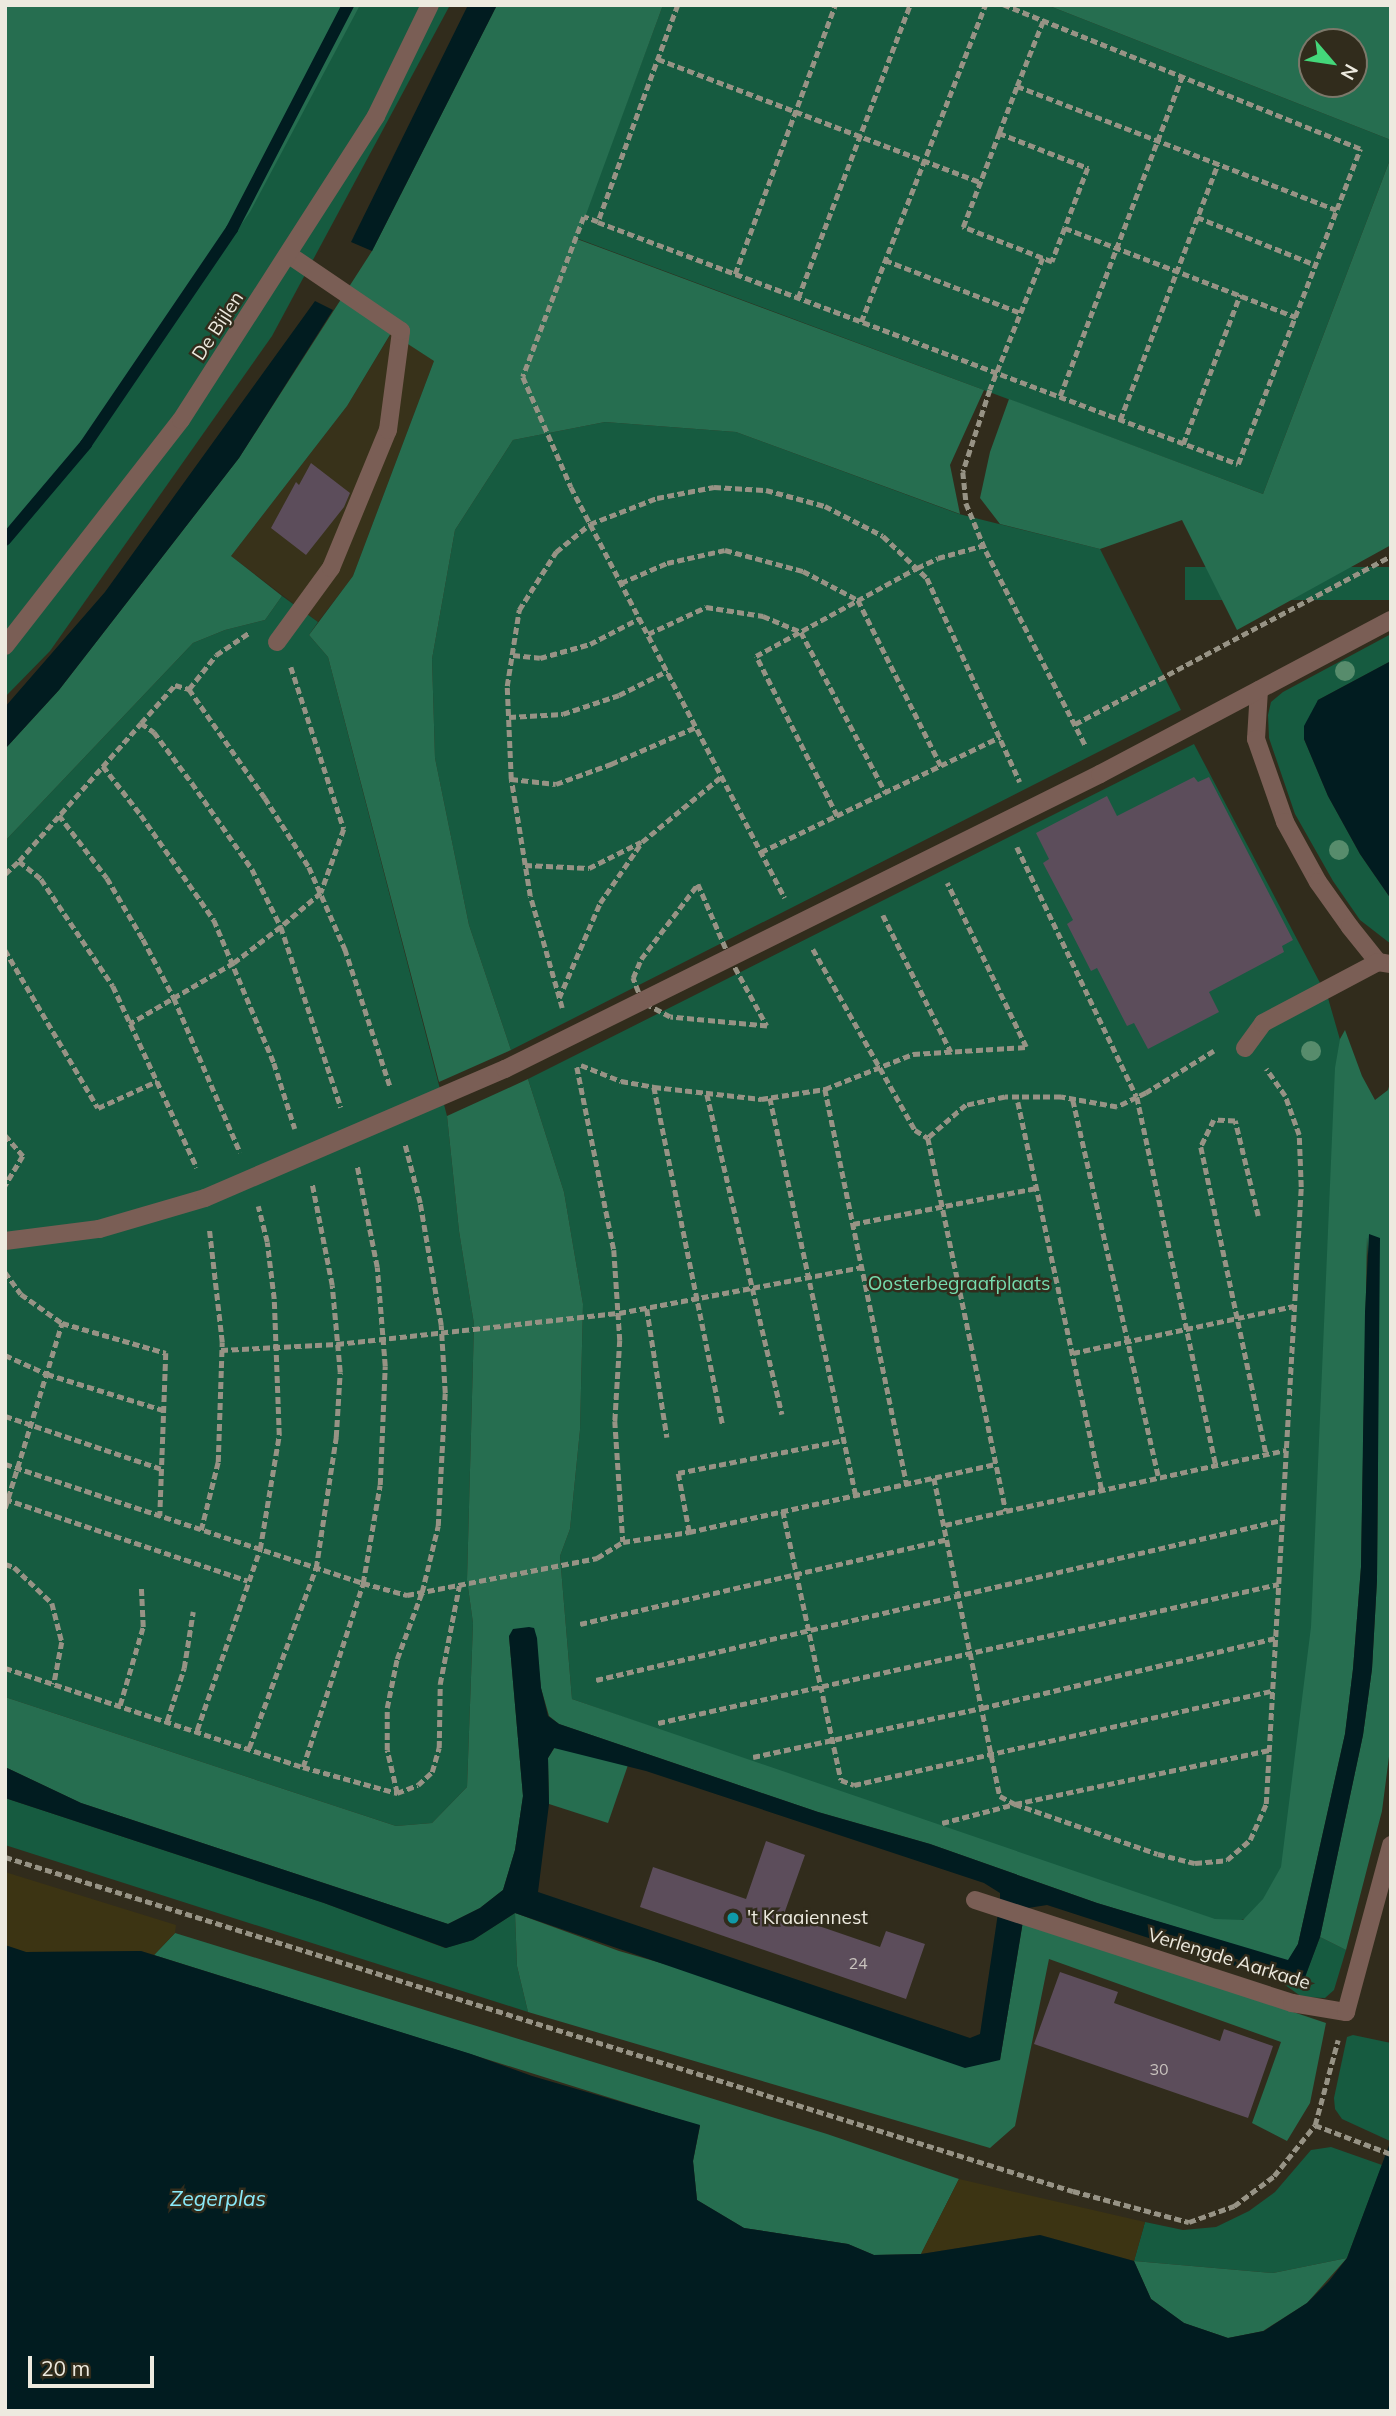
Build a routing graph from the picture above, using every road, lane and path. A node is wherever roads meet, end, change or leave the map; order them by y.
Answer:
1 (430, 5) edge
2 (678, 5) edge
3 (835, 5) edge
4 (910, 5) edge
5 (985, 5) edge
6 (1003, 5) edge
7 (1043, 22) junction
8 (658, 59) junction
9 (1182, 77) junction
10 (1017, 86) junction
11 (796, 112) junction
12 (999, 134) junction
13 (862, 137) junction
14 (1156, 140) junction
15 (924, 161) junction
16 (1218, 164) junction
17 (980, 182) junction
18 (1336, 210) junction
19 (1197, 218) junction
20 (598, 222) junction
21 (1066, 228) junction
22 (1115, 247) junction
23 (289, 255) junction
24 (1043, 258) junction
25 (885, 260) junction
26 (1316, 264) junction
27 (1177, 271) junction
28 (735, 274) junction
29 (1240, 295) junction
30 (798, 298) junction
31 (1021, 313) junction
32 (1296, 317) junction
33 (861, 321) junction
34 (998, 373) junction
35 (1060, 396) junction
36 (1120, 420) junction
37 (1183, 444) junction
38 (590, 524) junction
39 (985, 545) junction
40 (1391, 556) edge
41 (917, 568) junction
42 (621, 583) junction
43 (858, 600) junction
44 (640, 618) junction
45 (1391, 620) edge
46 (801, 632) junction
47 (648, 634) junction
48 (277, 642) dead end
49 (5, 646) edge
50 (512, 655) junction
51 (667, 671) junction
52 (1259, 690) junction
53 (509, 717) junction
54 (141, 723) junction
55 (1075, 724) junction
56 (696, 727) junction
57 (999, 737) junction
58 (103, 766) junction
59 (941, 766) junction
60 (1100, 774) junction
61 (722, 776) junction
62 (511, 779) junction
63 (886, 793) junction
64 (1032, 808) junction
65 (58, 815) junction
66 (836, 816) junction
67 (1005, 821) junction
68 (642, 842) junction
69 (761, 852) junction
70 (934, 857) junction
71 (19, 860) junction
72 (525, 865) junction
73 (5, 874) edge
74 (870, 889) junction
75 (799, 924) junction
76 (5, 950) edge
77 (234, 963) junction
78 (1384, 963) edge
79 (174, 998) junction
80 (559, 998) junction
81 (130, 1024) junction
82 (571, 1037) junction
83 (1245, 1048) junction
84 (951, 1052) junction
85 (881, 1069) junction
86 (157, 1082) junction
87 (654, 1087) junction
88 (825, 1089) junction
89 (707, 1094) junction
90 (770, 1097) junction
91 (1137, 1097) junction
92 (1073, 1100) junction
93 (1018, 1102) dead end
94 (398, 1116) junction
95 (5, 1135) edge
96 (928, 1138) junction
97 (304, 1156) junction
98 (250, 1178) junction
99 (5, 1186) edge
100 (1037, 1188) junction
101 (205, 1198) junction
102 (942, 1205) junction
103 (1258, 1216) dead end
104 (853, 1224) junction
105 (5, 1241) edge
106 (862, 1267) junction
107 (5, 1272) edge
108 (809, 1277) junction
109 (754, 1289) junction
110 (698, 1301) junction
111 (1294, 1306) junction
112 (647, 1309) junction
113 (619, 1313) junction
114 (1238, 1316) junction
115 (62, 1322) junction
116 (1187, 1327) junction
117 (442, 1334) junction
118 (1128, 1341) junction
119 (337, 1344) junction
120 (276, 1348) junction
121 (221, 1350) junction
122 (1073, 1353) junction
123 (5, 1355) edge
124 (47, 1374) junction
125 (163, 1410) junction
126 (782, 1414) dead end
127 (5, 1416) edge
128 (31, 1425) junction
129 (723, 1426) dead end
130 (667, 1437) dead end
131 (844, 1440) junction
132 (1286, 1450) junction
133 (1266, 1454) junction
134 (5, 1464) edge
135 (996, 1464) junction
136 (1216, 1465) junction
137 (18, 1468) junction
138 (162, 1469) junction
139 (934, 1478) junction
140 (1159, 1478) junction
141 (908, 1484) junction
142 (1102, 1490) junction
143 (856, 1495) junction
144 (7, 1499) edge
145 (5, 1508) edge
146 (783, 1511) junction
147 (1006, 1511) junction
148 (160, 1516) junction
149 (1282, 1520) junction
150 (945, 1525) junction
151 (201, 1530) junction
152 (689, 1532) junction
153 (948, 1539) junction
154 (623, 1542) junction
155 (260, 1549) junction
156 (5, 1564) edge
157 (316, 1567) junction
158 (797, 1574) junction
159 (248, 1581) junction
160 (1279, 1584) junction
161 (141, 1585) dead end
162 (459, 1586) junction
163 (422, 1592) junction
164 (959, 1595) junction
165 (193, 1612) dead end
166 (580, 1624) dead end
167 (808, 1630) junction
168 (1275, 1638) junction
169 (971, 1654) junction
170 (5, 1668) edge
171 (596, 1681) dead end
172 (54, 1684) junction
173 (821, 1687) junction
174 (1272, 1691) junction
175 (120, 1706) junction
176 (982, 1708) junction
177 (167, 1721) junction
178 (658, 1723) dead end
179 (197, 1730) junction
180 (832, 1740) junction
181 (249, 1748) junction
182 (1269, 1750) junction
183 (992, 1755) junction
184 (753, 1756) dead end
185 (397, 1793) junction
186 (1015, 1804) junction
187 (942, 1823) dead end
188 (1391, 1845) edge
189 (5, 1857) edge
190 (975, 1900) dead end
191 (1346, 2012) junction
192 (1315, 2125) junction
193 (1391, 2154) edge

1 - 23 street, De Bijlen
2 - 8 path
3 - 11 path
4 - 13 path
5 - 15 path
6 - 7 path
7 - 9 path
7 - 10 path
8 - 11 path
8 - 20 path
9 - 14 path
9 - 18 path
10 - 12 path
10 - 14 path
11 - 13 path
11 - 28 path
12 - 17 path
12 - 21 path
13 - 15 path
13 - 30 path
14 - 16 path
14 - 22 path
15 - 17 path
15 - 25 path
16 - 18 path
16 - 19 path
17 - 24 path
18 - 26 path
19 - 26 path
19 - 27 path
20 - 28 path
20 - 38 path
21 - 22 path
21 - 24 path
22 - 27 path
22 - 35 path
23 - 48 street
23 - 49 street, De Bijlen
24 - 31 path
25 - 31 path
25 - 33 path
26 - 32 path
27 - 29 path
27 - 36 path
28 - 30 path
29 - 32 path
29 - 37 path
30 - 33 path
31 - 34 path
32 - 37 path
33 - 34 path
34 - 35 path
34 - 39 path
35 - 36 path
36 - 37 path
38 - 41 path
38 - 42 path
38 - 50 path
39 - 41 path
39 - 55 path
40 - 55 path
41 - 43 path
41 - 57 path
42 - 43 path
42 - 44 path
43 - 46 path
43 - 59 path
44 - 47 path
44 - 50 path
45 - 52 street
46 - 47 path
46 - 63 path
46 - 66 path
47 - 51 path
50 - 53 path
51 - 53 path
51 - 56 path
52 - 60 street
52 - 78 street
53 - 62 path
54 - 58 path
54 - 77 path
54 - 94 path
55 - 60 path
56 - 61 path
56 - 62 path
57 - 59 path
57 - 64 path
58 - 65 path
58 - 77 path
59 - 63 path
60 - 64 street
61 - 68 path
61 - 69 path
62 - 72 path
63 - 66 path
64 - 67 street
65 - 71 path
65 - 79 path
66 - 69 path
67 - 70 street
67 - 91 path
68 - 72 path
68 - 80 path
69 - 75 path
70 - 74 street
70 - 84 path
71 - 73 path
71 - 81 path
72 - 80 path
74 - 75 street
74 - 84 path
75 - 82 street
75 - 85 path
76 - 86 path
77 - 79 path
77 - 97 path
78 - 83 street
79 - 81 path
79 - 98 path
80 - 82 path
81 - 86 path
82 - 94 street
83 - 91 path
83 - 111 path
84 - 85 path
85 - 88 path
85 - 96 path
86 - 101 path
87 - 89 path
87 - 110 path
87 - 113 path
88 - 90 path
88 - 104 path
89 - 90 path
89 - 109 path
90 - 108 path
91 - 92 path
91 - 116 path
92 - 96 path
92 - 118 path
93 - 100 path
94 - 97 street
94 - 117 path
95 - 99 path
96 - 102 path
97 - 98 street
97 - 119 path
98 - 101 street
98 - 120 path
100 - 102 path
100 - 122 path
101 - 105 street
101 - 121 path
102 - 104 path
102 - 135 path
103 - 114 path
104 - 106 path
106 - 108 path
106 - 141 path
107 - 115 path
108 - 109 path
108 - 131 path
109 - 110 path
109 - 126 path
110 - 112 path
110 - 129 path
111 - 114 path
111 - 132 path
112 - 113 path
112 - 130 path
113 - 117 path
113 - 154 path
114 - 116 path
114 - 133 path
115 - 124 path
115 - 125 path
116 - 118 path
116 - 136 path
117 - 119 path
117 - 163 path
118 - 122 path
118 - 140 path
119 - 120 path
119 - 157 path
120 - 121 path
120 - 155 path
121 - 151 path
122 - 142 path
123 - 124 path
124 - 125 path
124 - 128 path
125 - 138 path
127 - 128 path
128 - 137 path
128 - 138 path
131 - 143 path
131 - 152 path
132 - 133 path
132 - 149 path
133 - 136 path
134 - 137 path
135 - 139 path
135 - 147 path
136 - 140 path
137 - 144 path
137 - 148 path
138 - 148 path
139 - 141 path
139 - 150 path
140 - 142 path
141 - 143 path
142 - 147 path
143 - 146 path
144 - 145 path
144 - 159 path
146 - 152 path
146 - 158 path
147 - 150 path
148 - 151 path
149 - 160 path
149 - 164 path
150 - 153 path
151 - 155 path
152 - 154 path
153 - 158 path
153 - 164 path
154 - 162 path
155 - 157 path
155 - 159 path
156 - 172 path
157 - 163 path
157 - 181 path
158 - 166 path
158 - 167 path
159 - 179 path
160 - 168 path
160 - 169 path
161 - 175 path
162 - 163 path
162 - 185 path
163 - 185 path
164 - 167 path
164 - 169 path
165 - 177 path
167 - 171 path
167 - 173 path
168 - 174 path
168 - 176 path
169 - 173 path
169 - 176 path
170 - 172 path
172 - 175 path
173 - 178 path
173 - 180 path
174 - 182 path
174 - 183 path
175 - 177 path
176 - 180 path
176 - 183 path
177 - 179 path
179 - 181 path
180 - 183 path
180 - 184 path
181 - 185 path
182 - 186 path
182 - 186 path
183 - 186 path
186 - 187 path
188 - 191 street
189 - 192 path
190 - 191 street, Verlengde Aarkade
191 - 192 path
192 - 193 path

